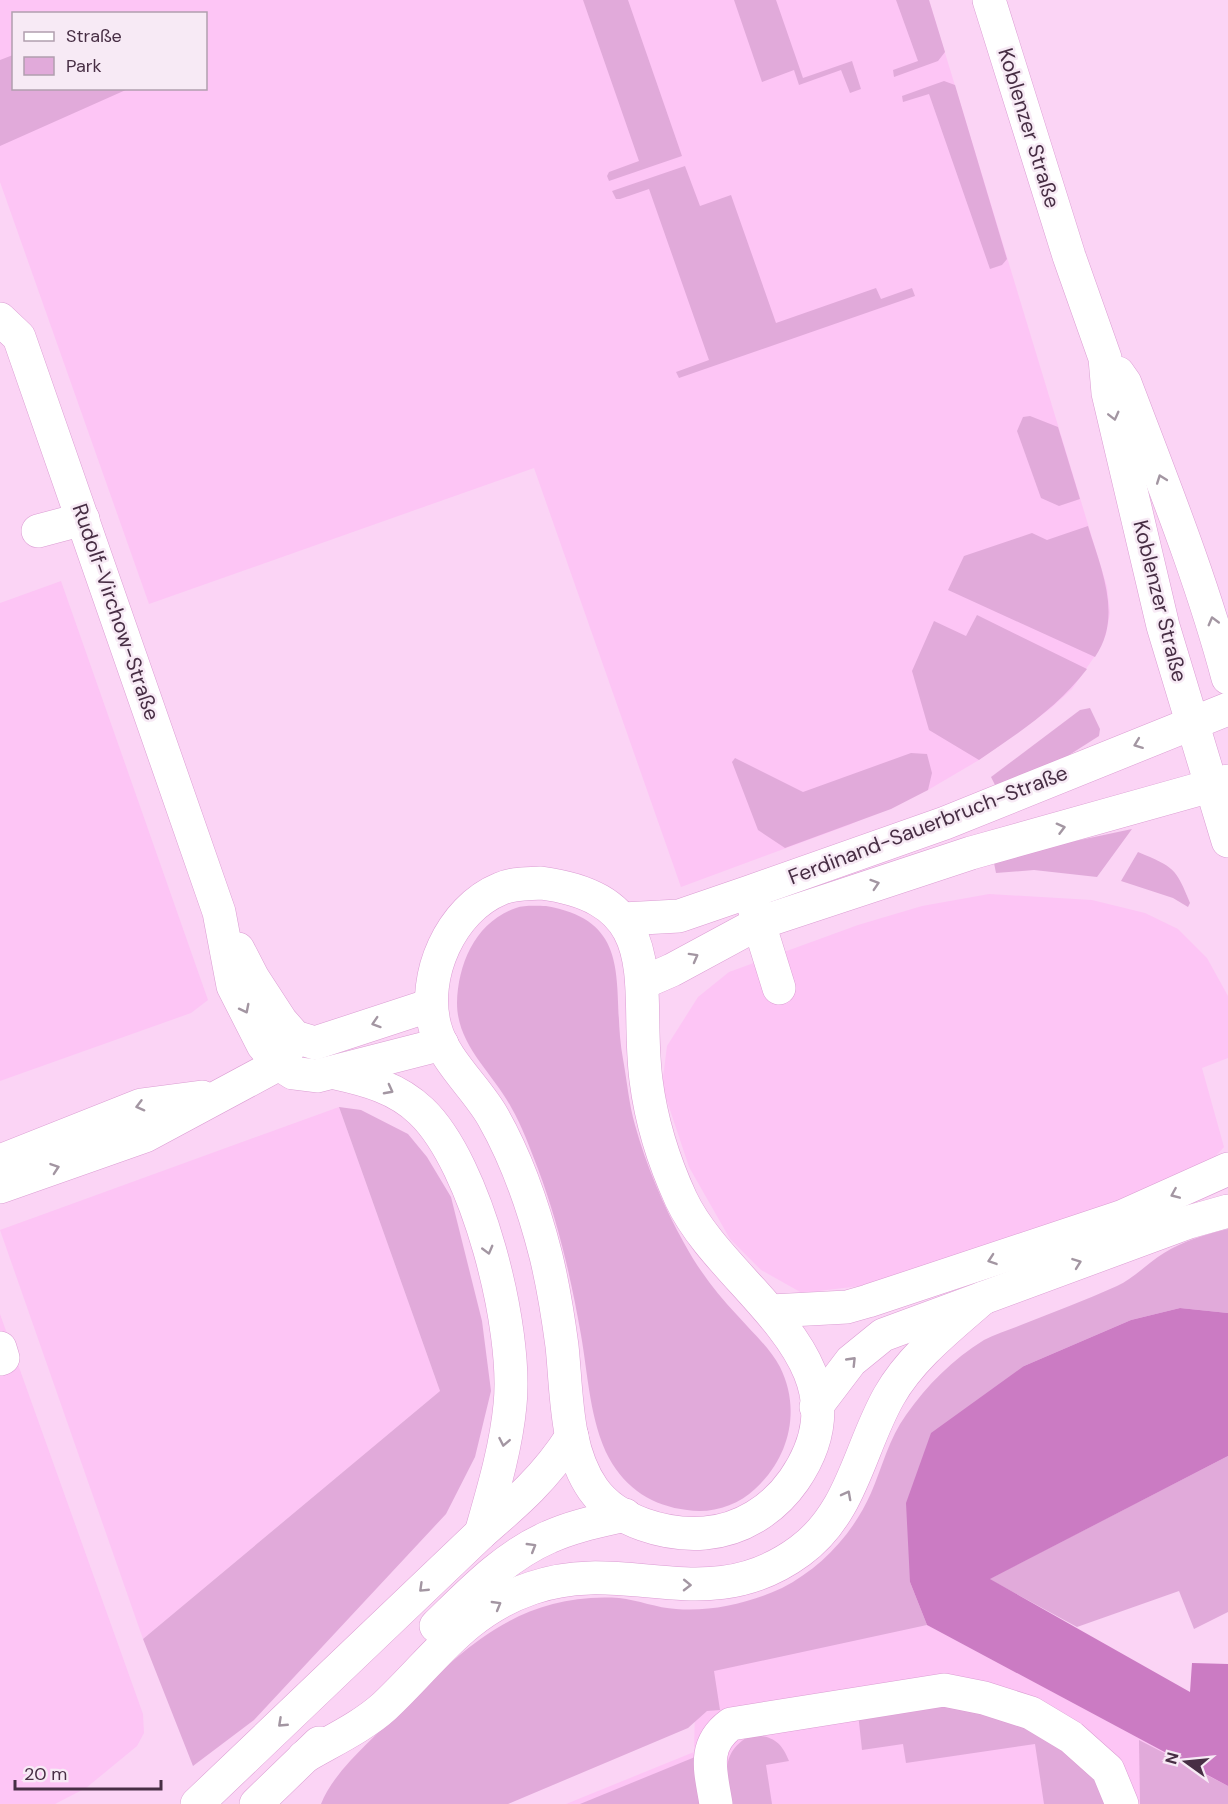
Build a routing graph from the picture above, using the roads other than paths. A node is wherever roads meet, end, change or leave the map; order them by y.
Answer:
1 (989, 0) edge
2 (0, 319) edge
3 (1105, 358) junction
4 (83, 519) junction
5 (38, 531) dead end
6 (1228, 678) edge
7 (1228, 709) edge
8 (1192, 723) junction
9 (1220, 784) edge
10 (1228, 841) edge
11 (754, 908) junction
12 (219, 912) junction
13 (622, 919) junction
14 (642, 983) junction
15 (779, 988) dead end
16 (431, 1005) junction
17 (295, 1036) junction
18 (442, 1044) junction
19 (279, 1064) junction
20 (334, 1073) junction
21 (219, 1095) junction
22 (0, 1161) edge
23 (1228, 1169) edge
24 (0, 1187) edge
25 (1228, 1211) edge
26 (983, 1298) junction
27 (771, 1311) junction
28 (0, 1348) edge
29 (0, 1359) edge
30 (816, 1407) junction
31 (572, 1437) junction
32 (624, 1515) junction
33 (481, 1533) junction
34 (304, 1757) junction
35 (197, 1804) edge
36 (256, 1804) edge
37 (716, 1804) edge
38 (1122, 1804) edge

1 - 3 street, Koblenzer Straße
2 - 4 street, Rudolf-Virchow-Straße
6 -> 3 street, Koblenzer Straße
3 -> 8 street, Koblenzer Straße
4 - 5 street
4 - 12 street, Rudolf-Virchow-Straße
7 - 8 street, Ferdinand-Sauerbruch-Straße
8 - 9 street, Koblenzer Straße
8 -> 11 street, Ferdinand-Sauerbruch-Straße
9 - 10 street, Koblenzer Straße
11 -> 9 street, Ferdinand-Sauerbruch-Straße
11 - 13 street, Ferdinand-Sauerbruch-Straße
14 -> 11 street, Ferdinand-Sauerbruch-Straße
11 - 15 street
12 - 17 street, Rudolf-Virchow-Straße
12 -> 19 street, Rudolf-Virchow-Straße
13 - 14 street
13 - 16 street
14 - 27 street
16 -> 17 street
16 - 18 street
17 - 19 street
18 - 20 street
18 - 31 street
19 - 20 street
19 - 21 street
20 -> 33 street
21 -> 22 street
24 -> 21 street
23 -> 27 street
26 -> 25 street
30 -> 26 street
34 -> 26 street
27 - 30 street
28 - 29 street
30 - 32 street
31 - 32 street
31 - 33 street
34 -> 32 street
33 -> 35 street
34 - 36 street
37 - 38 street

